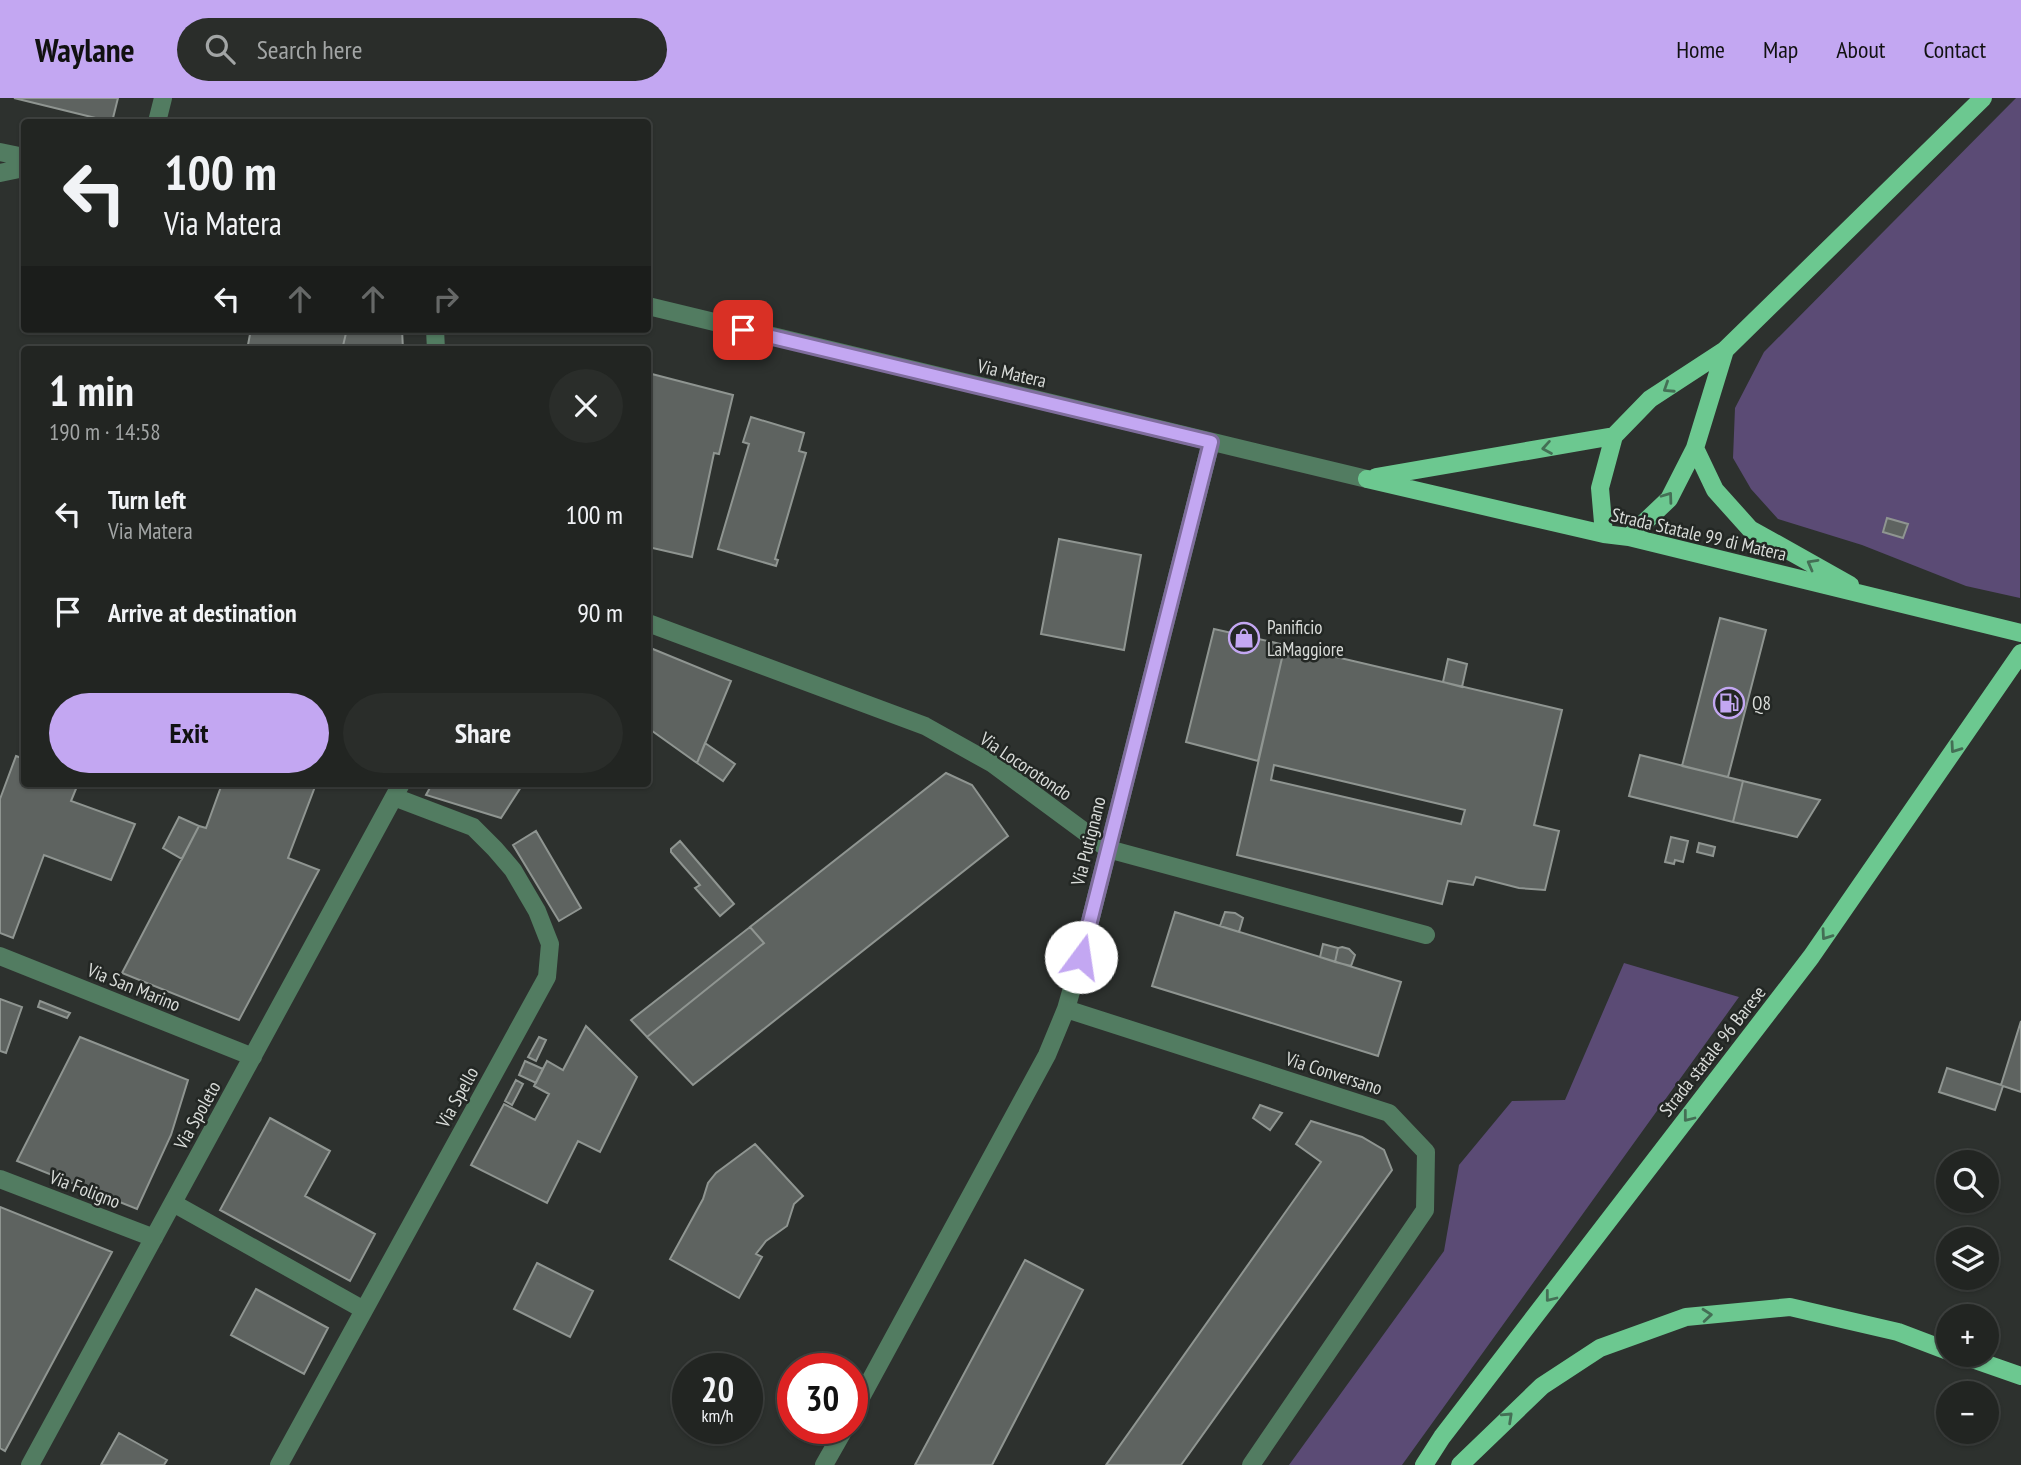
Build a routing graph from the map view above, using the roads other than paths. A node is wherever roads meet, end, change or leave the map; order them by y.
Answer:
1 (163, 98) edge
2 (1983, 98) edge
3 (158, 119) edge
4 (0, 152) edge
5 (21, 156) edge
6 (21, 169) edge
7 (0, 173) edge
8 (651, 307) edge
9 (1725, 350) junction
10 (1614, 436) junction
11 (1211, 442) junction
12 (1695, 448) junction
13 (1367, 479) junction
14 (1604, 534) junction
15 (1629, 537) junction
16 (1871, 597) junction
17 (651, 624) edge
18 (2021, 633) edge
19 (2021, 653) edge
20 (397, 791) edge
21 (1108, 849) junction
22 (1426, 935) dead end
23 (0, 956) edge
24 (1066, 1009) junction
25 (253, 1057) junction
26 (0, 1179) edge
27 (173, 1203) junction
28 (154, 1238) junction
29 (364, 1310) junction
30 (1936, 1346) edge
31 (1995, 1367) edge
32 (2021, 1376) edge
33 (868, 1385) edge
34 (836, 1444) edge
35 (30, 1465) edge
36 (279, 1465) edge
37 (824, 1465) edge
38 (1251, 1465) edge
39 (1424, 1465) edge
40 (1460, 1465) edge

1 - 3 street
2 - 9 main road
4 - 5 street
6 - 7 street
8 - 11 street, Via Matera
9 -> 10 main road
9 - 12 main road
10 -> 13 main road
10 - 14 main road
11 - 13 street, Via Matera
11 - 21 street, Via Putignano
15 -> 12 main road
16 -> 12 main road
13 - 14 main road, Strada Statale 99 di Matera
14 - 15 main road, Strada Statale 99 di Matera
15 - 16 main road, Strada Statale 99 di Matera
16 - 18 main road, Strada Statale 99 di Matera
17 - 21 street, Via Locorotondo
19 -> 39 main road, Strada statale 96 Barese
20 - 25 street, Via Spoleto
20 - 29 street, Via Spello
21 - 22 street, Via Locorotondo
21 - 24 street, Via Putignano
23 - 25 street, Via San Marino
24 - 33 street, Via Putignano
24 - 38 street, Via Conversano
25 - 27 street, Via Spoleto
26 - 28 street, Via Foligno
27 - 28 street, Via Spoleto
27 - 29 street
28 - 35 street, Via Spoleto
29 - 36 street, Via Spello
40 -> 30 main road
31 - 32 main road
34 - 37 street

